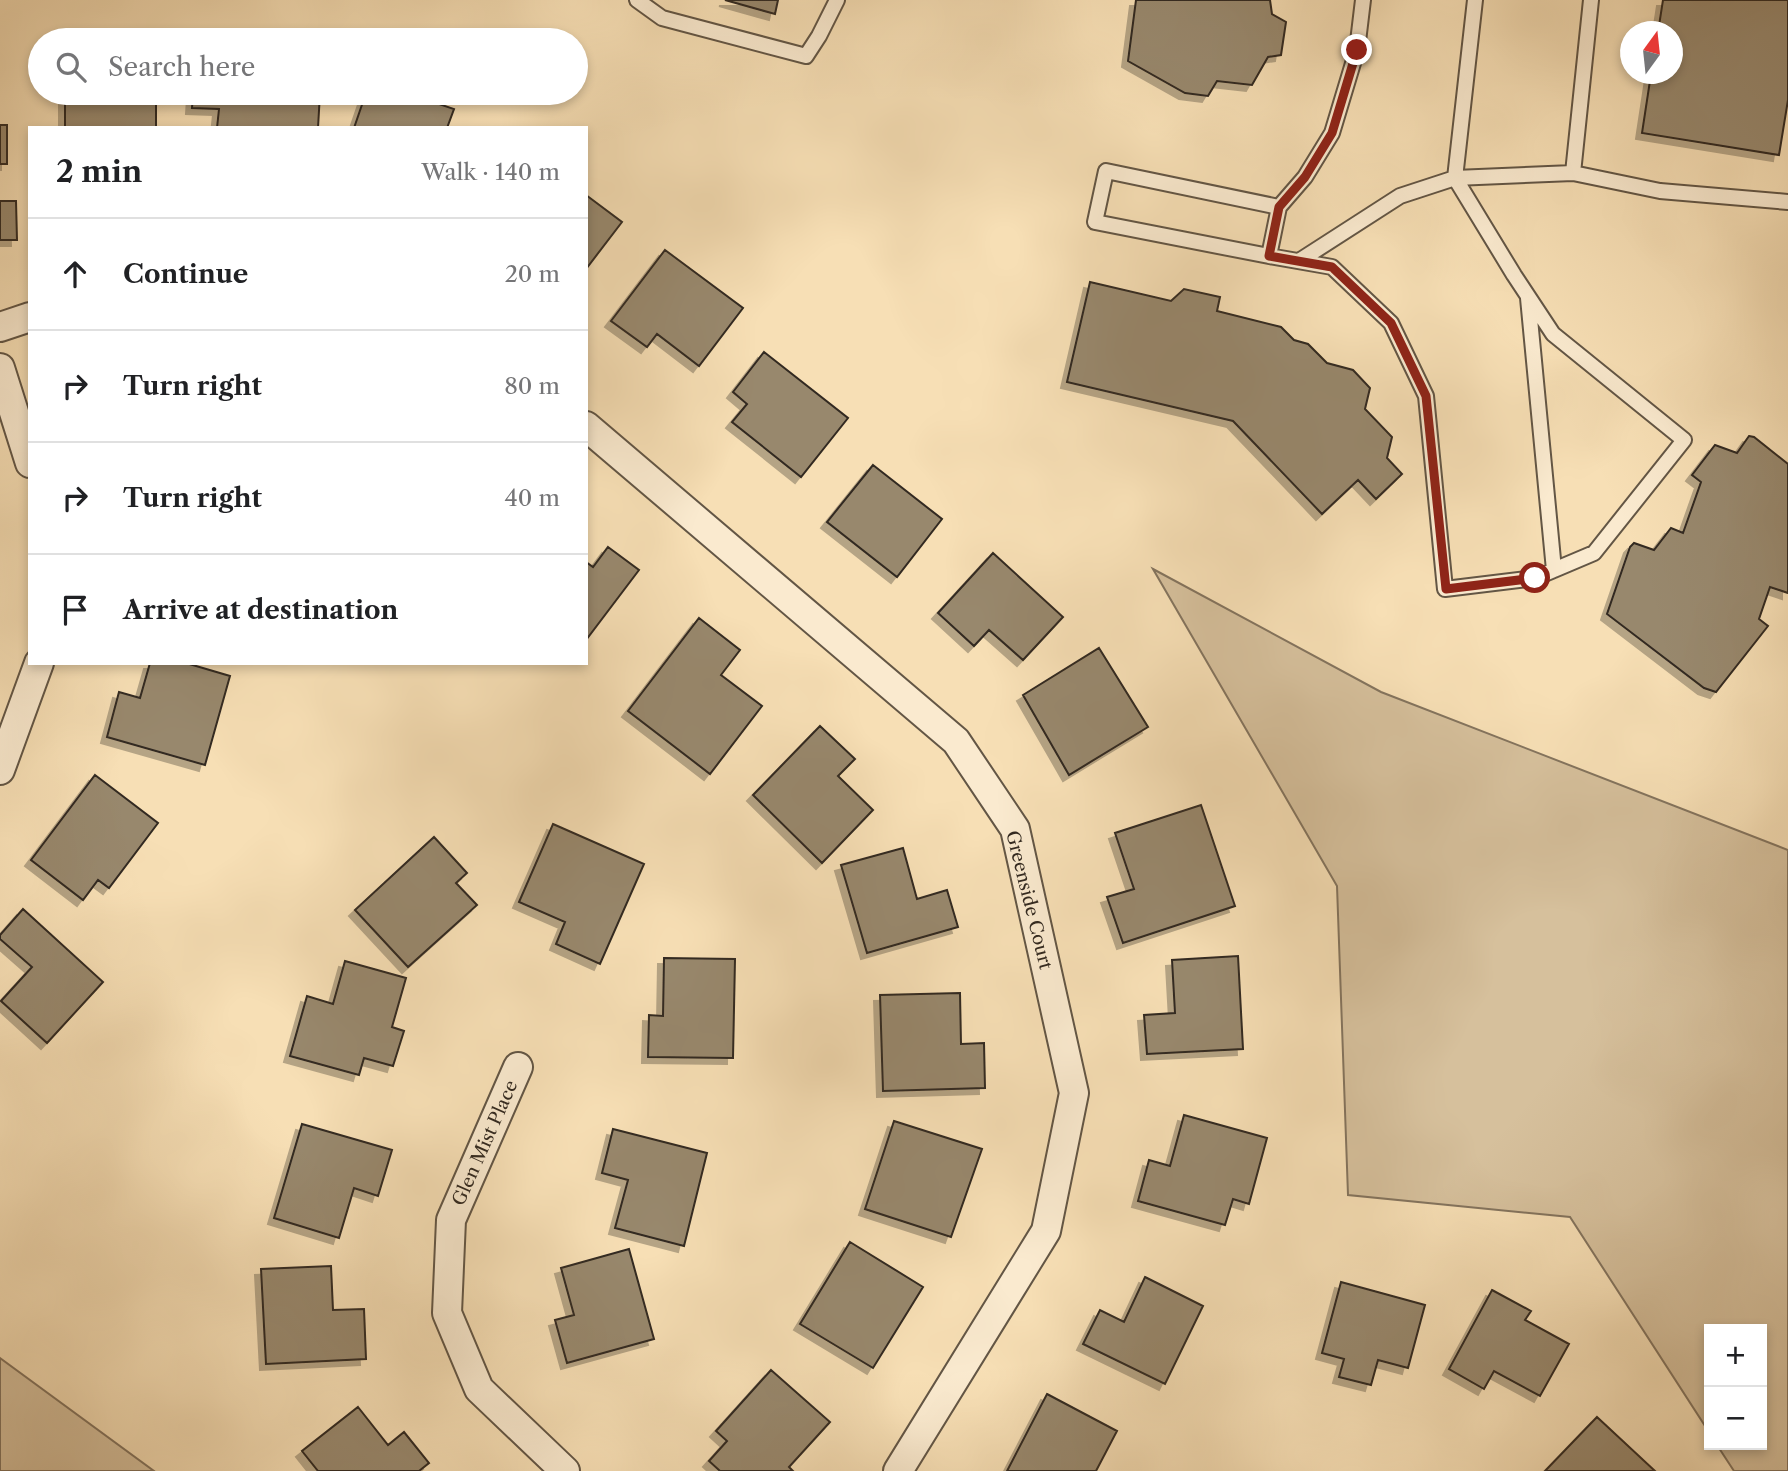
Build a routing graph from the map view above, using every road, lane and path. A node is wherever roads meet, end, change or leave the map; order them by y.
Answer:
1 (637, 0) edge
2 (837, 0) edge
3 (1363, 0) edge
4 (1475, 0) edge
5 (1591, 0) edge
6 (1573, 173) junction
7 (1455, 178) junction
8 (1788, 202) edge
9 (1279, 207) junction
10 (1269, 256) junction
11 (1299, 261) junction
12 (1528, 297) junction
13 (28, 318) edge
14 (0, 327) edge
15 (0, 368) edge
16 (588, 428) edge
17 (28, 457) edge
18 (1553, 570) junction
19 (38, 665) edge
20 (0, 770) edge
21 (518, 1067) dead end
22 (565, 1471) edge
23 (898, 1471) edge

1 - 2 lane
3 - 9 lane
4 - 7 lane
5 - 6 lane
6 - 7 lane
6 - 8 lane
7 - 11 lane
7 - 12 lane
9 - 10 lane
9 - 10 lane
10 - 11 lane
11 - 18 lane
12 - 18 lane
12 - 18 lane
13 - 14 street
15 - 17 street
16 - 23 street, Greenside Court
19 - 20 street
21 - 22 street, Glen Mist Place

